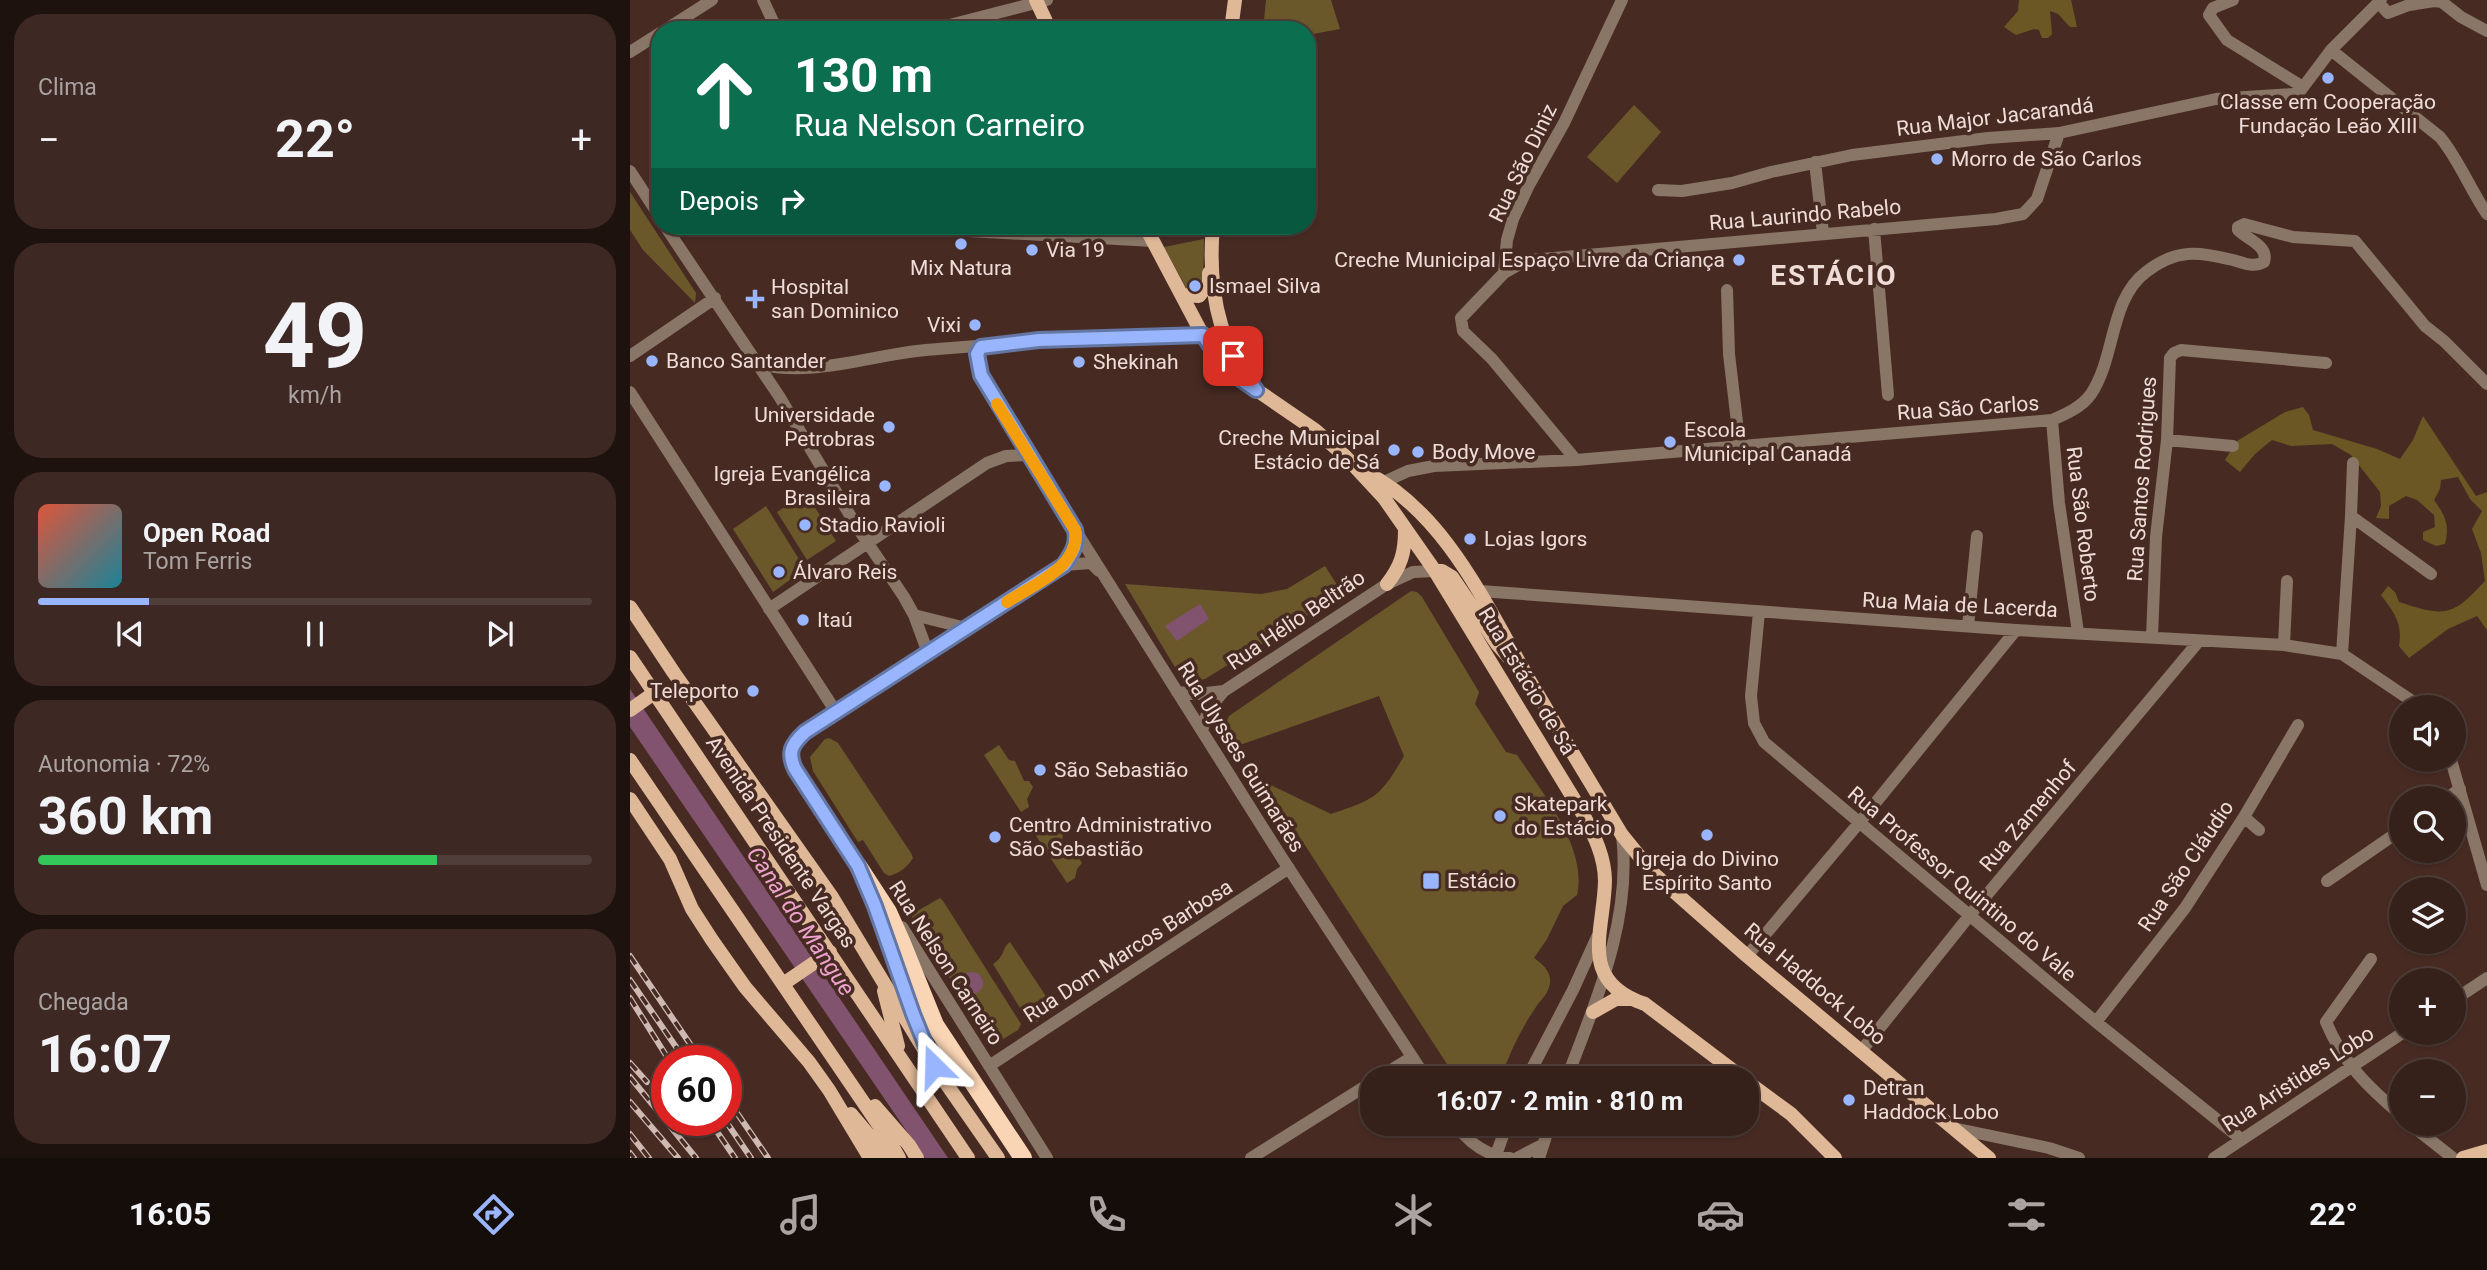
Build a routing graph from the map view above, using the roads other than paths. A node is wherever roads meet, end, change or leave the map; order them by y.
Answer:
1 (712, 0) edge
2 (762, 0) edge
3 (1235, 0) edge
4 (1622, 0) edge
5 (2233, 0) edge
6 (1040, 1) edge
7 (2380, 1) edge
8 (679, 21) edge
9 (772, 21) edge
10 (964, 21) edge
11 (1047, 21) edge
12 (1232, 21) edge
13 (2487, 30) edge
14 (651, 39) edge
15 (2331, 50) junction
16 (630, 52) edge
17 (2303, 87) junction
18 (2059, 133) junction
19 (1815, 162) junction
20 (630, 171) edge
21 (1658, 190) dead end
22 (651, 202) edge
23 (2487, 214) edge
24 (1874, 229) junction
25 (1823, 233) junction
26 (675, 235) edge
27 (1041, 235) edge
28 (1150, 235) edge
29 (1212, 235) edge
30 (1153, 241) junction
31 (1210, 261) junction
32 (1504, 273) junction
33 (1727, 290) dead end
34 (1184, 295) junction
35 (715, 298) junction
36 (1203, 335) junction
37 (981, 347) junction
38 (630, 356) edge
39 (758, 363) junction
40 (2326, 363) dead end
41 (791, 370) junction
42 (2487, 384) edge
43 (1256, 390) junction
44 (630, 392) edge
45 (1888, 395) dead end
46 (779, 396) junction
47 (2052, 421) junction
48 (2167, 440) junction
49 (2233, 446) dead end
50 (1740, 448) junction
51 (1027, 455) junction
52 (1576, 460) junction
53 (2353, 463) dead end
54 (1357, 468) junction
55 (1384, 482) junction
56 (2351, 516) junction
57 (1075, 530) junction
58 (1405, 530) junction
59 (1977, 536) dead end
60 (867, 544) junction
61 (1064, 565) junction
62 (1435, 571) junction
63 (1101, 572) junction
64 (2431, 574) dead end
65 (2287, 581) dead end
66 (1387, 584) junction
67 (1480, 591) junction
68 (630, 607) edge
69 (769, 609) junction
70 (1759, 612) junction
71 (914, 615) junction
72 (1968, 626) junction
73 (966, 628) junction
74 (2016, 630) junction
75 (2078, 632) junction
76 (2152, 637) junction
77 (2199, 641) junction
78 (2284, 645) junction
79 (928, 653) junction
80 (2342, 654) junction
81 (630, 657) edge
82 (1530, 681) junction
83 (1224, 691) junction
84 (1177, 692) junction
85 (2403, 695) edge
86 (649, 697) junction
87 (630, 710) edge
88 (836, 712) junction
89 (2298, 725) dead end
90 (1202, 731) junction
91 (630, 760) edge
92 (630, 799) edge
93 (2466, 810) edge
94 (2244, 817) junction
95 (1860, 823) junction
96 (2259, 830) dead end
97 (1622, 835) junction
98 (2389, 838) edge
99 (858, 866) junction
100 (1289, 868) junction
101 (2327, 881) dead end
102 (2487, 885) edge
103 (1970, 915) junction
104 (1597, 937) junction
105 (830, 952) junction
106 (1747, 956) junction
107 (2371, 959) dead end
108 (876, 971) junction
109 (1605, 974) junction
110 (2487, 978) edge
111 (783, 984) junction
112 (2466, 992) edge
113 (1630, 999) junction
114 (1593, 1012) junction
115 (2096, 1022) junction
116 (2389, 1042) edge
117 (1862, 1050) junction
118 (1412, 1057) junction
119 (903, 1061) junction
120 (934, 1066) junction
121 (989, 1066) junction
122 (1397, 1066) edge
123 (1418, 1066) edge
124 (1533, 1066) edge
125 (1572, 1066) edge
126 (1728, 1066) edge
127 (2351, 1067) junction
128 (829, 1090) junction
129 (1360, 1090) edge
130 (1759, 1090) edge
131 (858, 1095) junction
132 (2389, 1105) edge
133 (1953, 1128) junction
134 (1466, 1136) edge
135 (1503, 1136) edge
136 (2425, 1136) edge
137 (2241, 1139) junction
138 (2487, 1151) edge
139 (1540, 1152) edge
140 (1495, 1157) edge
141 (870, 1158) edge
142 (886, 1158) edge
143 (899, 1158) edge
144 (917, 1158) edge
145 (968, 1158) edge
146 (998, 1158) edge
147 (1023, 1158) edge
148 (1047, 1158) edge
149 (1251, 1158) edge
150 (1510, 1158) edge
151 (1517, 1158) edge
152 (1835, 1158) edge
153 (1989, 1158) edge
154 (2079, 1158) edge
155 (2214, 1158) edge
156 (2453, 1158) edge
157 (2463, 1158) edge

1 - 8 street
2 - 9 street
3 - 12 main road
4 - 32 street, Rua São Diniz
5 - 17 street
6 - 10 street
6 - 11 main road
7 - 13 street
7 - 15 street
14 - 16 street
15 - 17 street
15 - 23 street
17 - 18 street, Rua Major Jacarandá
18 - 19 street, Rua Major Jacarandá
18 - 24 street, Rua Laurindo Rabelo
19 - 21 street, Rua Major Jacarandá
19 - 25 street
20 - 22 street
24 - 25 street, Rua Laurindo Rabelo
24 - 45 street
25 - 32 street, Rua Laurindo Rabelo
26 - 35 street
27 - 30 street
28 - 30 main road, Rua Estácio de Sá
29 - 31 main road
30 - 34 main road, Rua Estácio de Sá
31 - 34 main road
31 - 43 main road
32 - 52 street
33 - 50 street
34 - 36 main road, Rua Estácio de Sá
35 - 38 street
35 - 39 street
36 - 37 street
36 - 43 main road, Rua Estácio de Sá
37 - 41 street
37 - 51 street, Rua Ulysses Guimarães
39 - 41 street
39 - 46 street
40 - 48 street, Rua Santos Rodrigues
41 - 46 street
42 - 47 street, Rua São Carlos
43 - 54 main road, Rua Estácio de Sá
44 - 69 street
46 - 60 street
47 - 50 street, Rua São Carlos
47 - 75 street, Rua São Roberto
48 - 49 street
48 - 76 street, Rua Santos Rodrigues
50 - 52 street, Rua São Carlos
51 - 57 street, Rua Ulysses Guimarães
51 - 60 street
52 - 55 street, Rua São Carlos
53 - 56 street
54 - 55 main road, Rua Estácio de Sá
54 - 58 main road, Rua Estácio de Sá
55 - 67 main road, Rua Estácio de Sá
56 - 64 street
56 - 80 street
57 - 61 street
57 - 63 street, Rua Ulysses Guimarães
58 - 62 main road, Rua Estácio de Sá
58 - 66 main road
59 - 72 street
60 - 69 street
60 - 71 street
61 - 63 street
61 - 73 street
62 - 66 street, Rua Hélio Beltrão
62 - 82 main road
62 - 104 main road, Rua Estácio de Sá
63 - 84 street, Rua Ulysses Guimarães
65 - 78 street
66 - 83 street, Rua Hélio Beltrão
67 - 70 street, Rua Maia de Lacerda
67 - 82 main road, Rua Estácio de Sá
68 - 108 main road, Avenida Presidente Vargas
69 - 88 street
70 - 72 street, Rua Maia de Lacerda
70 - 95 street, Rua Professor Quintino do Vale
71 - 73 street
71 - 79 street
72 - 74 street, Rua Maia de Lacerda
73 - 79 street
74 - 75 street, Rua Maia de Lacerda
74 - 95 street
75 - 76 street, Rua Maia de Lacerda
76 - 77 street, Rua Maia de Lacerda
77 - 78 street, Rua Maia de Lacerda
77 - 103 street, Rua Zamenhof
78 - 80 street, Rua Maia de Lacerda
79 - 88 street
80 - 85 street, Rua Maia de Lacerda
81 - 86 main road, Avenida Presidente Vargas
82 - 97 main road, Rua Estácio de Sá
83 - 84 street
83 - 90 street, Rua Hélio Beltrão
84 - 90 street, Rua Ulysses Guimarães
86 - 87 main road
86 - 105 main road, Avenida Presidente Vargas
88 - 99 street, Rua Nelson Carneiro
89 - 94 street, Rua São Cláudio
90 - 100 street, Rua Ulysses Guimarães
91 - 111 main road
92 - 128 main road
93 - 102 street
94 - 96 street
94 - 115 street, Rua São Cláudio
95 - 103 street, Rua Professor Quintino do Vale
95 - 106 street
97 - 106 main road, Rua Haddock Lobo
97 - 109 street
98 - 101 street
99 - 120 main road
99 - 121 street, Rua Nelson Carneiro
99 - 147 highway
100 - 118 street, Rua Ulysses Guimarães
100 - 121 street, Rua Dom Marcos Barbosa
103 - 115 street, Rua Professor Quintino do Vale
103 - 117 street, Rua Zamenhof
104 - 109 main road, Rua Estácio de Sá
104 - 124 street
105 - 111 main road
105 - 119 main road, Avenida Presidente Vargas
106 - 117 main road, Rua Haddock Lobo
107 - 127 street
108 - 119 main road
108 - 120 main road, Avenida Presidente Vargas
109 - 113 main road
109 - 114 street
110 - 112 street
111 - 131 main road
113 - 114 main road
113 - 126 main road
114 - 125 street
115 - 137 street, Rua Professor Quintino do Vale
116 - 127 street, Rua Aristides Lobo
117 - 133 main road, Rua Haddock Lobo
118 - 122 street
118 - 123 street, Rua Ulysses Guimarães
119 - 145 main road, Avenida Presidente Vargas
120 - 146 main road, Avenida Presidente Vargas
121 - 148 street, Rua Nelson Carneiro
127 - 132 street
127 - 137 street, Rua Aristides Lobo
128 - 141 main road
128 - 142 main road
129 - 149 street
130 - 152 main road
131 - 143 main road
131 - 144 main road
133 - 153 main road, Rua Haddock Lobo
133 - 154 street
134 - 140 street
135 - 140 street
136 - 156 street
137 - 155 street, Rua Aristides Lobo
138 - 157 main road
139 - 151 street
140 - 150 street

